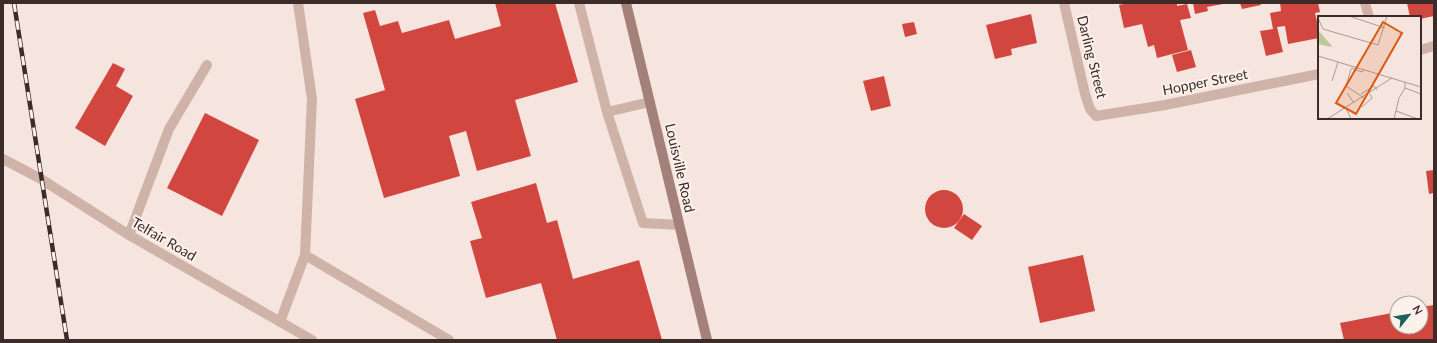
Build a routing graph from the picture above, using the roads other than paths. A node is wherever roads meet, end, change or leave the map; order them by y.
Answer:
1 (298, 3) edge
2 (579, 3) edge
3 (626, 3) edge
4 (1064, 3) edge
5 (1365, 3) edge
6 (1368, 16) edge
7 (1434, 46) edge
8 (1421, 50) edge
9 (208, 66) dead end
10 (1318, 74) edge
11 (650, 102) junction
12 (607, 112) junction
13 (1096, 116) joint
14 (4, 162) edge
15 (679, 226) junction
16 (129, 235) junction
17 (305, 255) junction
18 (280, 322) junction
19 (312, 340) edge
20 (450, 340) edge
21 (707, 340) edge

1 - 17 street
2 - 12 street
3 - 11 main road, Louisville Road
4 - 13 street, Darling Street
5 - 6 street
7 - 8 street
9 - 16 street
10 - 13 street, Hopper Street
11 - 12 street
11 - 15 main road, Louisville Road
12 - 15 street
14 - 16 street, Telfair Road
15 - 21 main road, Louisville Road
16 - 18 street, Telfair Road
17 - 18 street
17 - 20 street
18 - 19 street, Telfair Road

